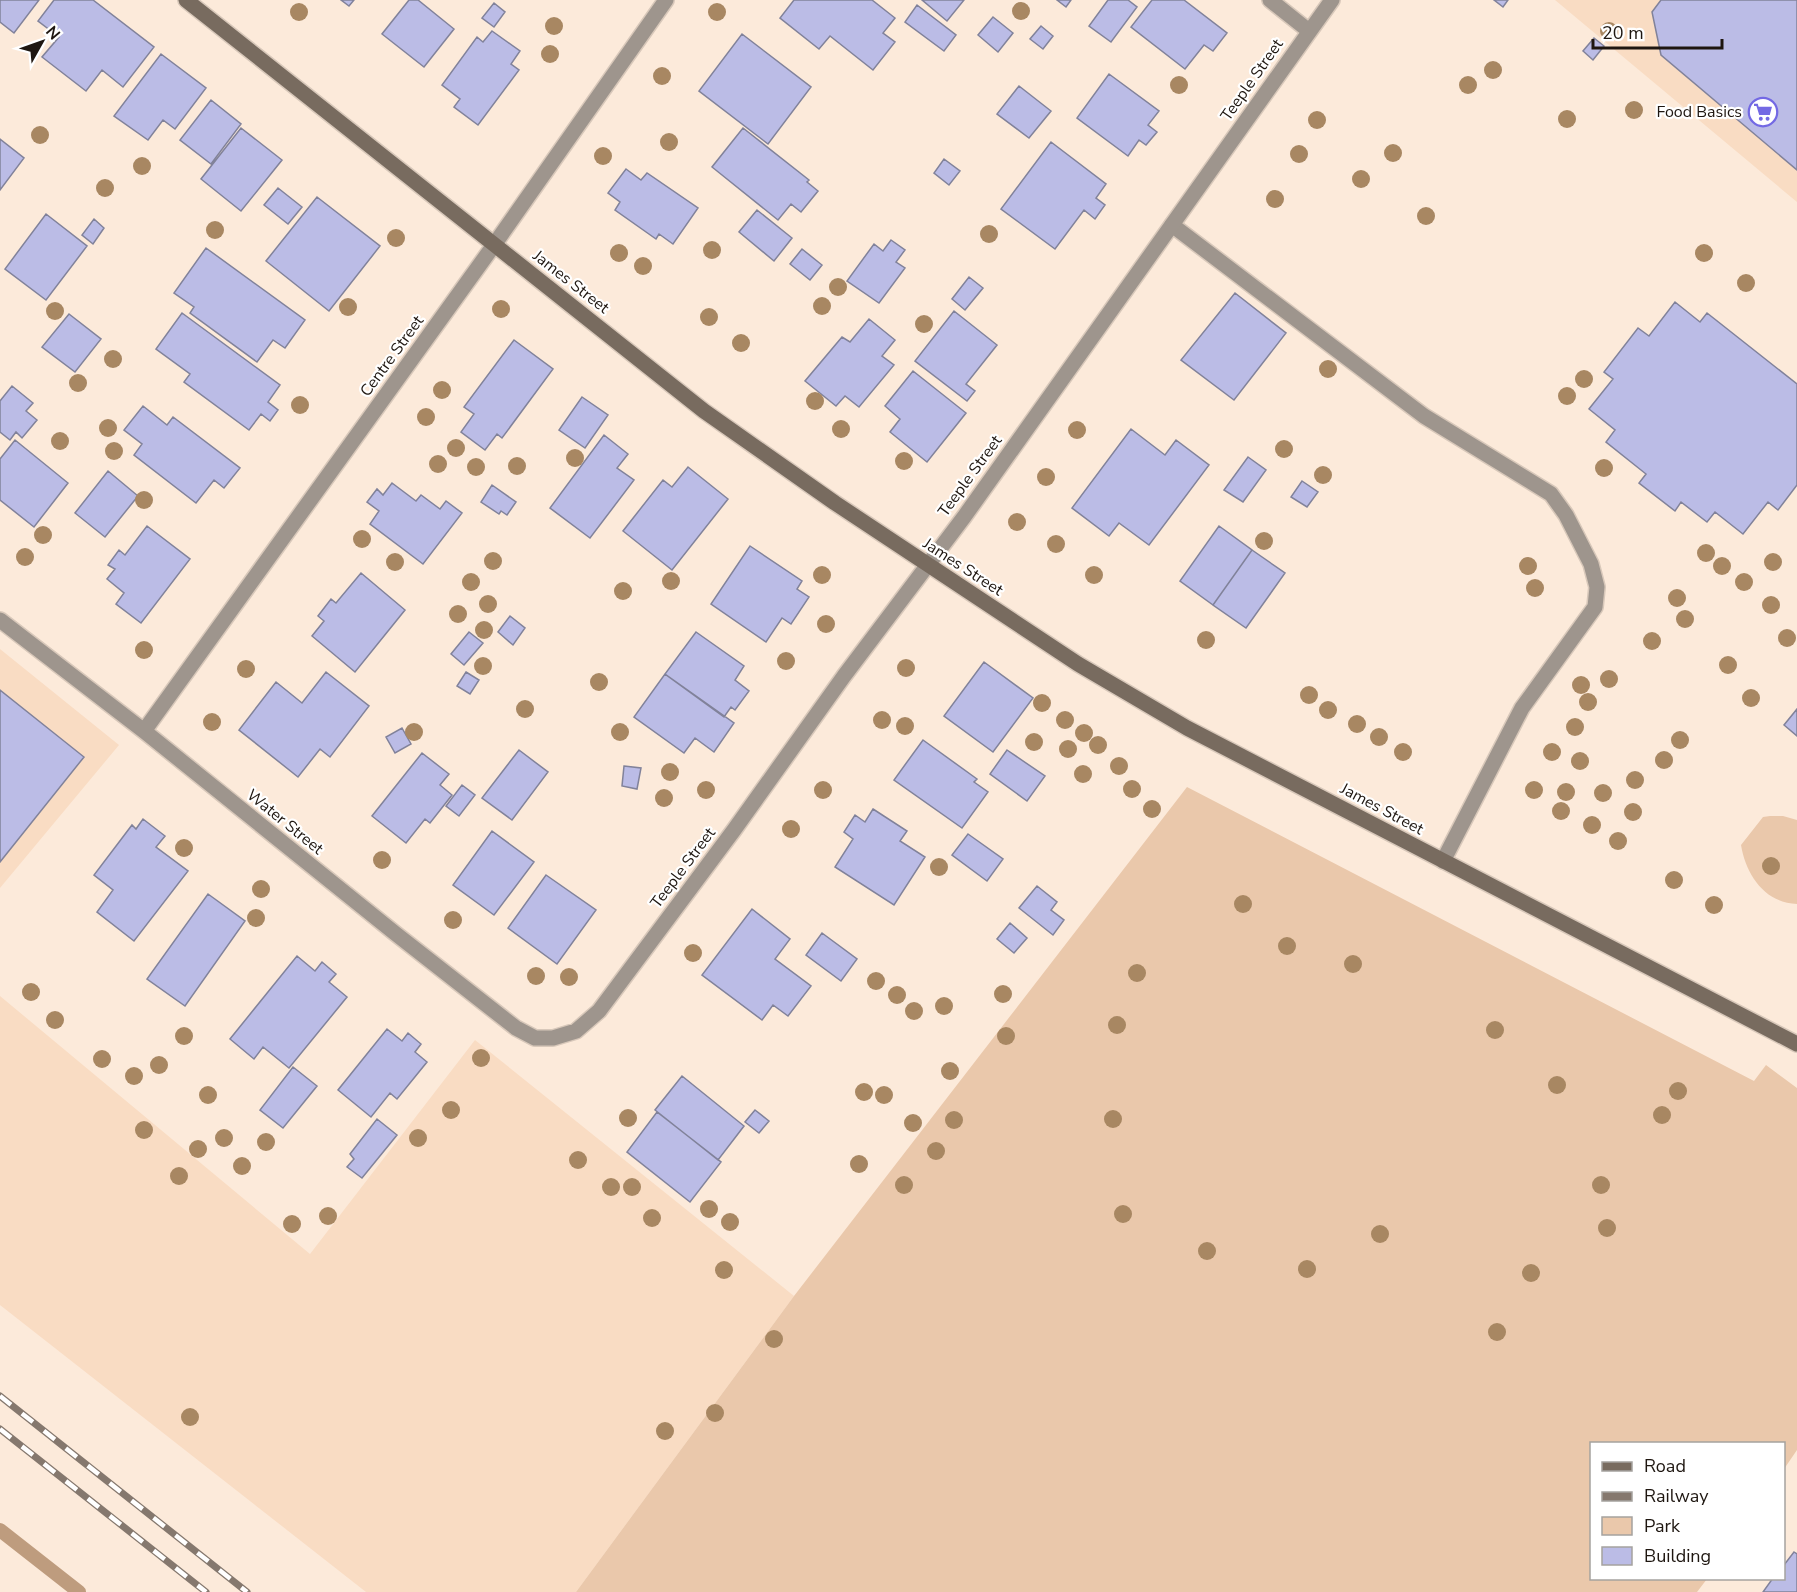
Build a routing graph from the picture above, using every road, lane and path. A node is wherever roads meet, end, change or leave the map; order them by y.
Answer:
1 (186, 0) edge
2 (666, 0) edge
3 (1270, 0) edge
4 (1332, 0) edge
5 (1309, 31) junction
6 (1172, 225) junction
7 (494, 245) junction
8 (927, 564) junction
9 (0, 620) edge
10 (144, 731) junction
11 (1443, 861) junction
12 (553, 1038) joint
13 (1797, 1044) edge

1 - 7 street, James Street
2 - 7 street, Centre Street
3 - 5 street
4 - 5 street, Teeple Street
5 - 6 street, Teeple Street
6 - 8 street, Teeple Street
6 - 11 street
7 - 8 street, James Street
7 - 10 street, Centre Street
8 - 11 street, James Street
8 - 12 street, Teeple Street
9 - 10 street, Water Street
10 - 12 street, Water Street
11 - 13 street, James Street

